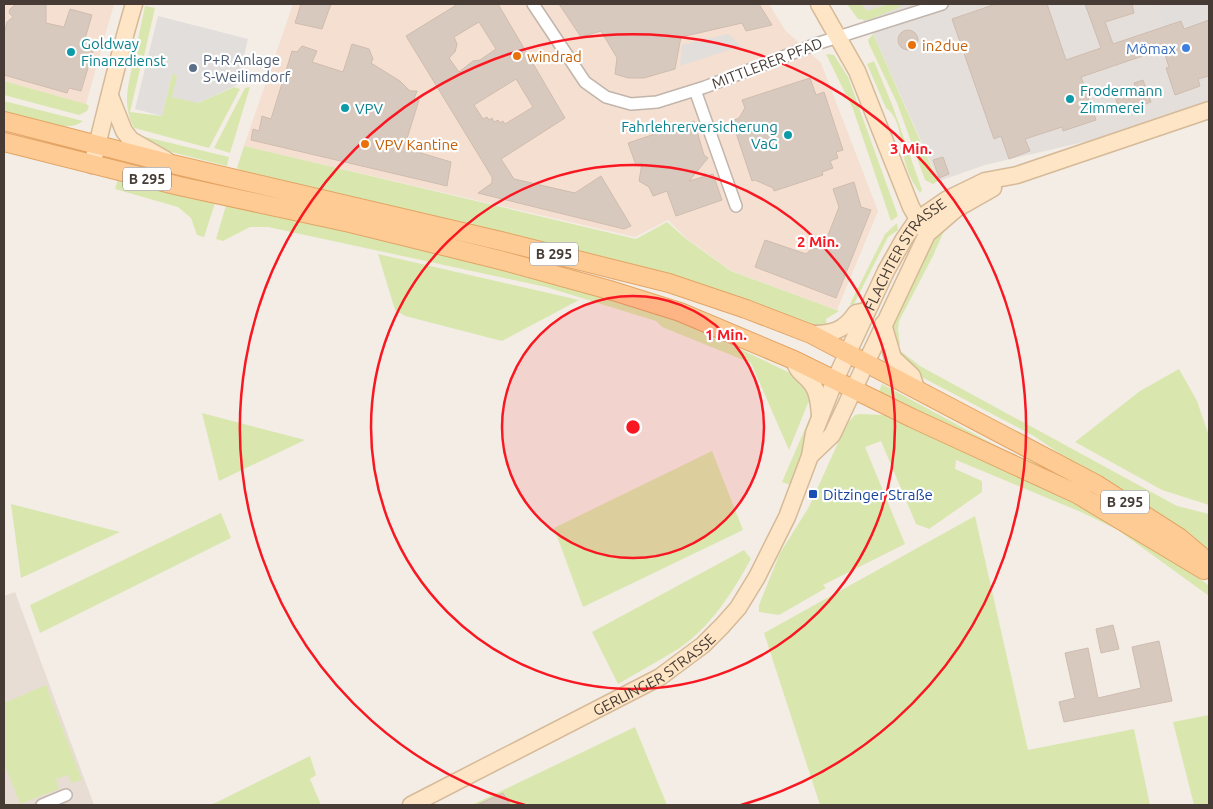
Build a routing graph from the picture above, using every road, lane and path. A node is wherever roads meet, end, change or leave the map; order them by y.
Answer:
1 (134, 4) edge
2 (533, 4) edge
3 (819, 4) edge
4 (942, 4) edge
5 (918, 8) edge
6 (839, 36) junction
7 (695, 90) junction
8 (110, 96) junction
9 (1209, 110) edge
10 (4, 121) edge
11 (4, 142) edge
12 (97, 145) junction
13 (172, 164) junction
14 (92, 165) junction
15 (1017, 175) junction
16 (736, 206) dead end
17 (917, 220) junction
18 (927, 234) junction
19 (866, 312) junction
20 (883, 324) junction
21 (811, 334) junction
22 (847, 352) junction
23 (794, 360) junction
24 (866, 362) junction
25 (835, 380) junction
26 (916, 388) junction
27 (854, 389) junction
28 (820, 418) junction
29 (810, 456) junction
30 (1209, 566) edge
31 (1209, 572) edge
32 (66, 795) dead end
33 (42, 805) edge
34 (411, 805) edge

1 - 8 main road
2 - 7 street, MITTLERER PFAD
3 - 6 main road
4 - 5 street, MITTLERER PFAD
5 - 6 street, MITTLERER PFAD
6 - 7 street, MITTLERER PFAD
6 - 17 main road
7 - 16 street, MITTLERER PFAD
8 - 12 main road
8 - 13 main road
9 - 15 main road, FLACHTER STRASSE
10 - 12 main road, B 295
11 - 14 main road, B 295
12 - 13 main road, B 295
12 - 14 main road
13 - 21 main road, B 295
14 - 23 main road, B 295
15 - 17 main road, FLACHTER STRASSE
15 - 18 main road, FLACHTER STRASSE
17 - 18 main road
17 - 19 main road, FLACHTER STRASSE
18 - 20 main road, FLACHTER STRASSE
19 - 21 main road
19 - 22 main road, FLACHTER STRASSE
20 - 24 main road, FLACHTER STRASSE
20 - 26 main road
21 - 22 main road, B 295
22 - 24 main road, B 295
22 - 25 main road, FLACHTER STRASSE
23 - 25 main road, B 295
23 - 28 main road
24 - 26 main road, B 295
24 - 27 main road, FLACHTER STRASSE
25 - 27 main road, B 295
25 - 28 main road, GERLINGER STRASSE
26 - 30 main road, B 295
27 - 29 main road, GERLINGER STRASSE
27 - 31 main road, B 295
28 - 29 main road, GERLINGER STRASSE
29 - 34 main road, GERLINGER STRASSE
32 - 33 street

